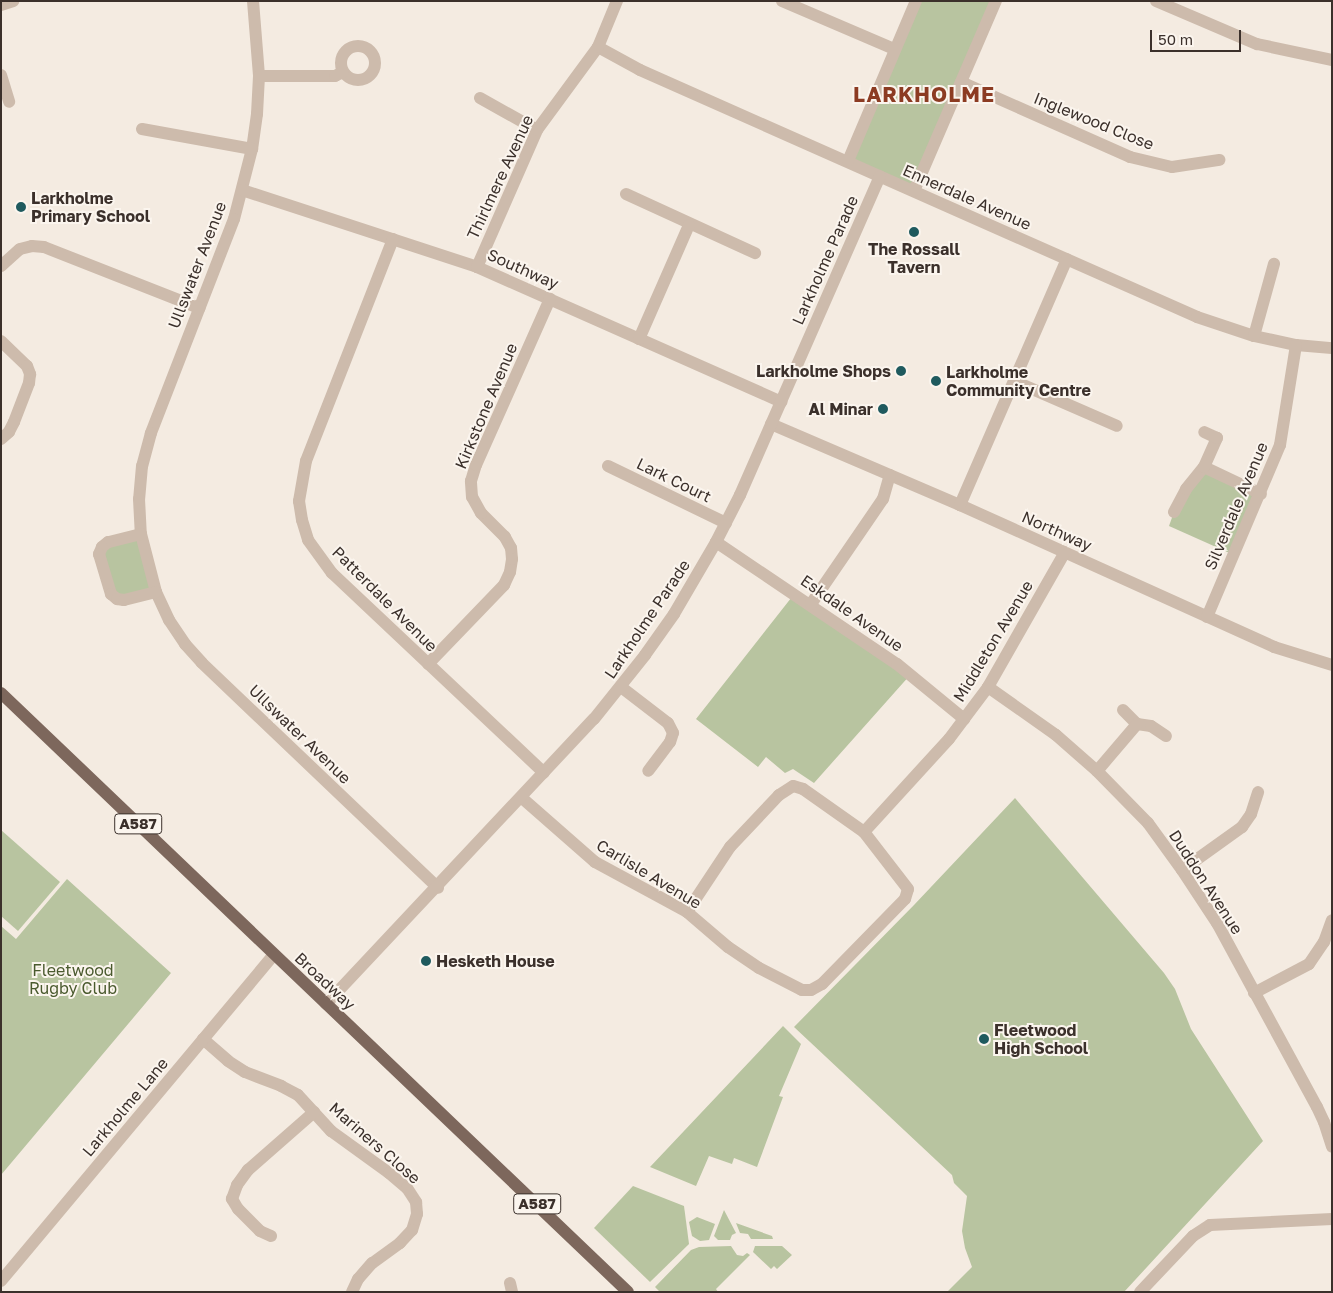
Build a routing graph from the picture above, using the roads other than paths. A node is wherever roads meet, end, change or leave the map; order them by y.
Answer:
1 (13, 1) edge
2 (252, 1) edge
3 (617, 1) edge
4 (782, 1) edge
5 (916, 1) edge
6 (996, 1) edge
7 (1156, 1) edge
8 (1, 5) edge
9 (598, 47) junction
10 (894, 49) junction
11 (1332, 60) edge
12 (343, 72) dead end
13 (1, 76) edge
14 (259, 76) junction
15 (961, 82) junction
16 (480, 98) dead end
17 (9, 102) dead end
18 (142, 129) dead end
19 (537, 130) junction
20 (252, 149) junction
21 (1219, 160) dead end
22 (848, 161) junction
23 (880, 176) junction
24 (242, 190) junction
25 (914, 191) junction
26 (626, 194) dead end
27 (690, 225) junction
28 (393, 239) junction
29 (755, 253) dead end
30 (1067, 259) junction
31 (1274, 264) dead end
32 (1, 266) edge
33 (477, 267) junction
34 (550, 299) junction
35 (199, 308) junction
36 (1254, 336) junction
37 (639, 339) junction
38 (1, 341) edge
39 (1296, 345) junction
40 (1332, 348) edge
41 (1014, 382) junction
42 (781, 402) junction
43 (771, 424) junction
44 (1118, 426) dead end
45 (1204, 432) dead end
46 (1, 439) edge
47 (608, 466) dead end
48 (1204, 467) junction
49 (890, 475) junction
50 (1261, 494) junction
51 (960, 505) junction
52 (1174, 512) dead end
53 (726, 523) junction
54 (142, 534) junction
55 (716, 542) junction
56 (1065, 552) junction
57 (156, 592) junction
58 (811, 604) junction
59 (1207, 617) junction
60 (428, 664) junction
61 (1332, 665) edge
62 (621, 687) junction
63 (988, 687) junction
64 (1, 693) edge
65 (1123, 710) dead end
66 (964, 719) junction
67 (1137, 724) junction
68 (1166, 736) dead end
69 (648, 771) dead end
70 (1097, 771) junction
71 (544, 773) junction
72 (1258, 792) dead end
73 (522, 798) junction
74 (864, 832) junction
75 (1182, 870) junction
76 (438, 888) junction
77 (687, 912) junction
78 (1332, 920) edge
79 (274, 955) junction
80 (1254, 993) junction
81 (326, 1004) junction
82 (203, 1038) junction
83 (314, 1112) junction
84 (1328, 1120) edge
85 (1332, 1147) edge
86 (1332, 1219) edge
87 (272, 1236) dead end
88 (1, 1281) edge
89 (352, 1292) edge
90 (628, 1292) edge
91 (1140, 1292) edge

1 - 8 street
2 - 14 street, Ullswater Avenue
3 - 9 street, Thirlmere Avenue
4 - 10 street
5 - 10 street
6 - 15 street
7 - 11 street
9 - 19 street, Thirlmere Avenue
9 - 22 street, Ennerdale Avenue
10 - 22 street
12 - 14 street
13 - 17 street
14 - 20 street, Ullswater Avenue
15 - 21 street, Inglewood Close
15 - 25 street
16 - 19 street
18 - 20 street
19 - 33 street, Thirlmere Avenue
20 - 24 street, Ullswater Avenue
22 - 23 street, Ennerdale Avenue
23 - 25 street, Ennerdale Avenue
23 - 42 street, Larkholme Parade
24 - 28 street, Southway
24 - 35 street, Ullswater Avenue
25 - 30 street, Ennerdale Avenue
26 - 27 street
27 - 29 street
27 - 37 street
28 - 33 street, Southway
28 - 60 street, Patterdale Avenue
30 - 36 street, Ennerdale Avenue
30 - 41 street
31 - 36 street
32 - 35 street
33 - 34 street, Southway
34 - 37 street, Southway
34 - 60 street, Kirkstone Avenue
35 - 54 street, Ullswater Avenue
36 - 39 street, Ennerdale Avenue
37 - 42 street, Southway
38 - 46 street
39 - 40 street, Ennerdale Avenue
39 - 50 street, Silverdale Avenue
41 - 44 street
41 - 51 street
42 - 43 street, Larkholme Parade
43 - 49 street, Northway
43 - 53 street, Larkholme Parade
45 - 48 street
47 - 53 street, Lark Court
48 - 50 street
48 - 52 street
49 - 51 street, Northway
49 - 58 street
50 - 59 street, Silverdale Avenue
51 - 56 street, Northway
53 - 55 street, Larkholme Parade
54 - 57 street, Ullswater Avenue
54 - 57 street
55 - 58 street, Eskdale Avenue
55 - 62 street, Larkholme Parade
56 - 59 street, Northway
56 - 63 street, Middleton Avenue
57 - 76 street, Ullswater Avenue
58 - 66 street, Eskdale Avenue
59 - 61 street, Northway
60 - 71 street, Patterdale Avenue
62 - 69 street
62 - 71 street, Larkholme Parade
63 - 66 street, Middleton Avenue
63 - 70 street, Duddon Avenue
64 - 79 main road, Broadway / A587
65 - 67 street
66 - 74 street, Middleton Avenue
67 - 68 street
67 - 70 street
70 - 75 street, Duddon Avenue
71 - 73 street, Larkholme Parade
72 - 75 street
73 - 76 street, Larkholme Parade
73 - 77 street, Carlisle Avenue
74 - 77 street
74 - 77 street, Carlisle Avenue
75 - 80 street, Duddon Avenue
76 - 81 street, Larkholme Parade
78 - 80 street
79 - 81 main road, Broadway / A587
79 - 82 street, Larkholme Lane
80 - 84 street, Duddon Avenue
81 - 90 main road, Broadway / A587
82 - 83 street, Mariners Close
82 - 88 street, Larkholme Lane
83 - 87 street, Mariners Close
83 - 89 street, Mariners Close
84 - 85 street, Duddon Avenue
86 - 91 street

